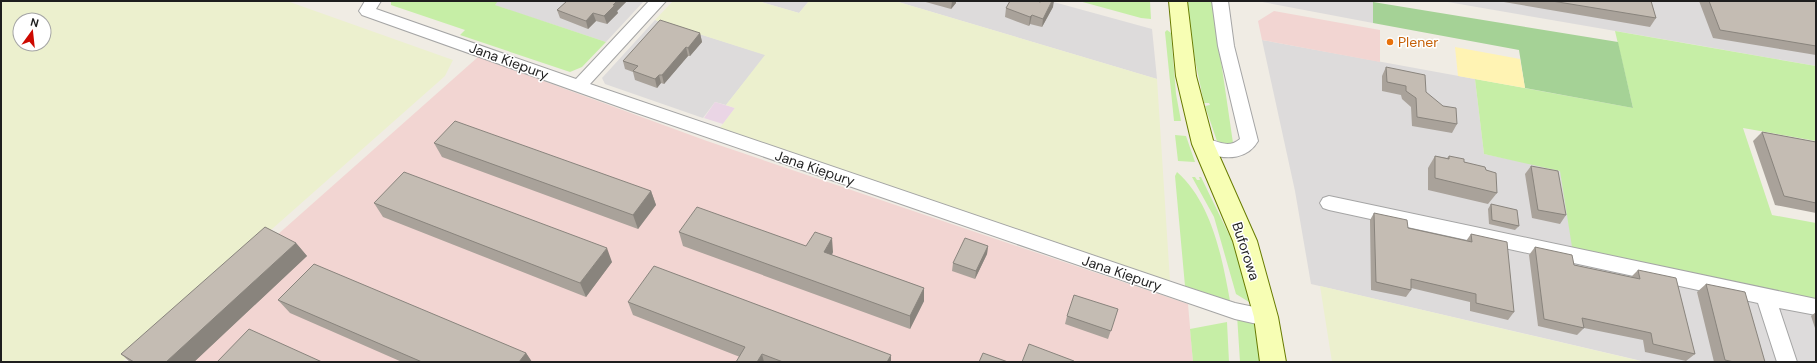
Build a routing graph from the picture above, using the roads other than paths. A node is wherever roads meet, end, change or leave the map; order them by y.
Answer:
1 (658, 1) edge
2 (1178, 1) edge
3 (1220, 1) edge
4 (370, 6) edge
5 (579, 86) junction
6 (1203, 144) junction
7 (1329, 203) dead end
8 (1766, 297) junction
9 (1816, 307) edge
10 (1266, 317) junction
11 (1273, 362) edge
12 (1787, 362) edge

1 - 5 street
2 - 6 main road, Buforowa
3 - 6 street
4 - 5 street, Jana Kiepury
5 - 10 street, Jana Kiepury
6 - 10 main road, Buforowa
7 - 8 street
8 - 9 street
8 - 12 street
10 - 11 main road, Buforowa

